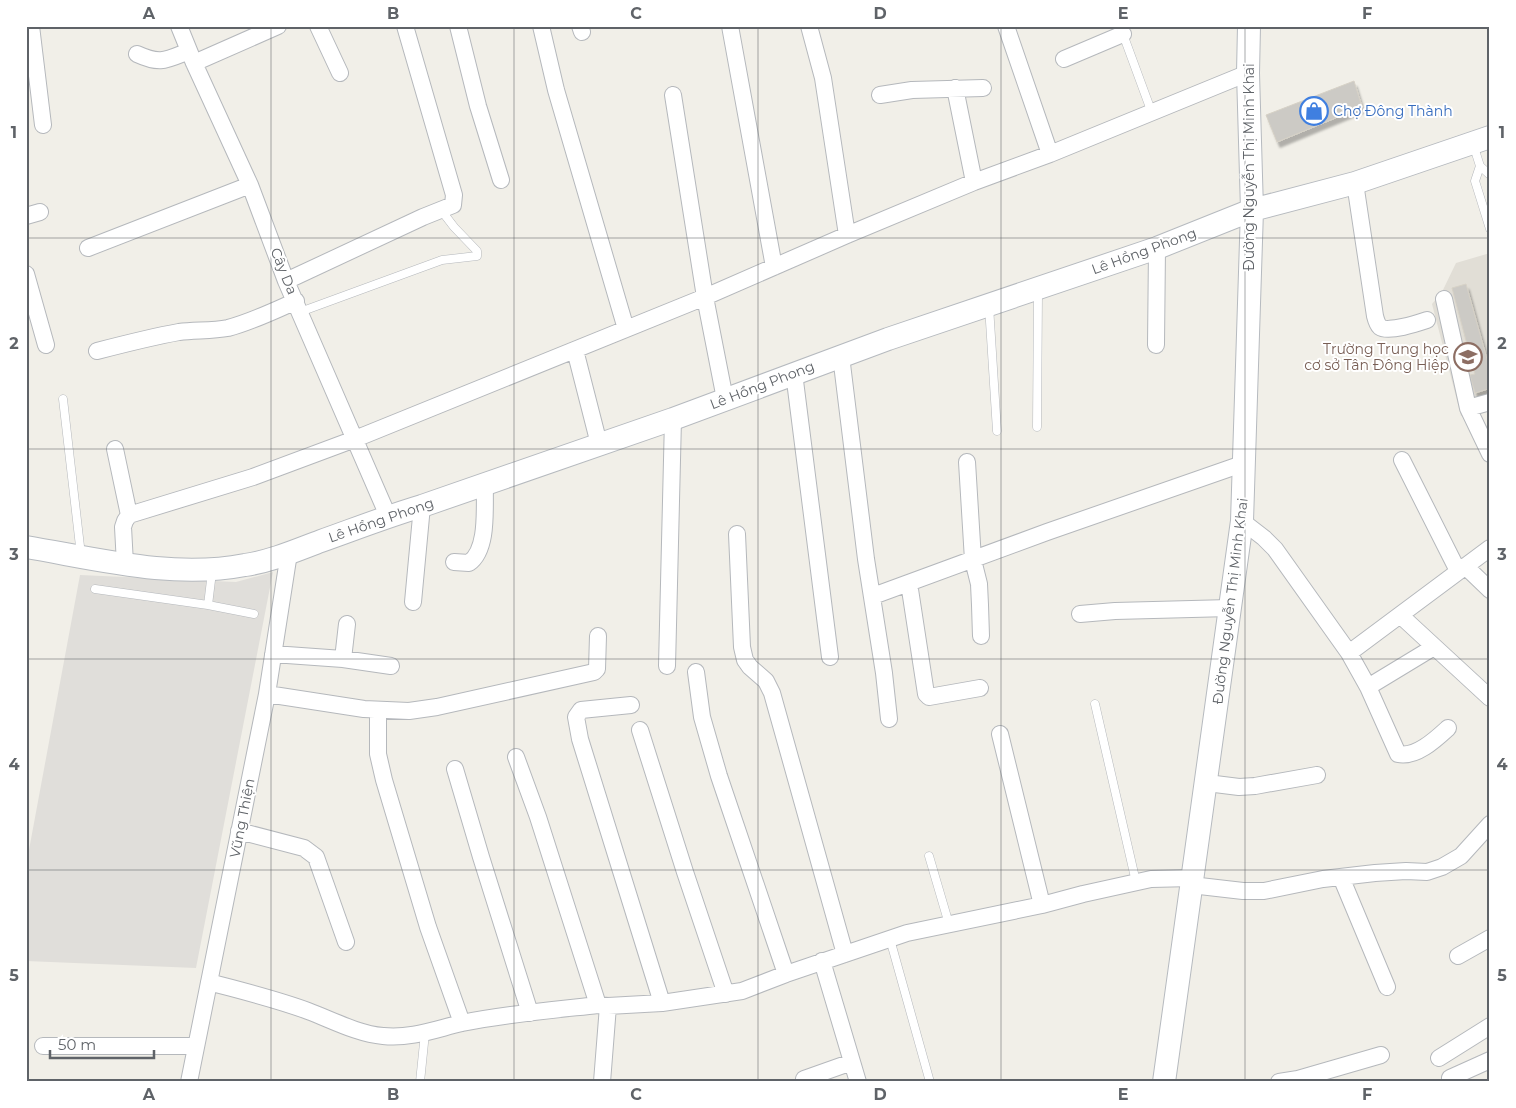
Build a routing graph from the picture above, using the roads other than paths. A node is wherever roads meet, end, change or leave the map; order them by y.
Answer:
1 (31, 26) edge
2 (179, 26) edge
3 (278, 26) edge
4 (318, 26) edge
5 (405, 26) edge
6 (458, 26) edge
7 (540, 26) edge
8 (730, 26) edge
9 (809, 26) edge
10 (1006, 26) edge
11 (1249, 26) edge
12 (1121, 30) edge
13 (138, 54) dead end
14 (191, 57) junction
15 (1064, 59) dead end
16 (340, 73) dead end
17 (1248, 73) junction
18 (955, 88) junction
19 (983, 88) dead end
20 (673, 94) dead end
21 (880, 95) dead end
22 (1152, 113) junction
23 (44, 126) dead end
24 (1481, 140) edge
25 (1050, 154) junction
26 (1480, 166) junction
27 (1490, 175) edge
28 (501, 180) dead end
29 (974, 182) junction
30 (1355, 183) junction
31 (250, 185) junction
32 (442, 210) junction
33 (1252, 210) junction
34 (1490, 229) edge
35 (847, 235) junction
36 (88, 248) dead end
37 (1156, 248) junction
38 (774, 268) junction
39 (26, 274) edge
40 (286, 281) junction
41 (1038, 287) junction
42 (705, 297) junction
43 (1444, 299) dead end
44 (989, 304) junction
45 (298, 307) junction
46 (1427, 320) dead end
47 (626, 329) junction
48 (46, 345) dead end
49 (1156, 345) dead end
50 (575, 350) junction
51 (96, 351) dead end
52 (841, 356) junction
53 (794, 373) junction
54 (63, 399) dead end
55 (725, 399) junction
56 (1490, 402) edge
57 (1468, 408) junction
58 (673, 419) junction
59 (1038, 427) dead end
60 (997, 431) dead end
61 (355, 439) junction
62 (599, 444) junction
63 (115, 449) dead end
64 (1490, 454) edge
65 (1402, 460) dead end
66 (967, 462) dead end
67 (1245, 463) junction
68 (485, 484) junction
69 (422, 506) junction
70 (129, 515) junction
71 (388, 516) junction
72 (1242, 521) junction
73 (736, 534) dead end
74 (26, 547) edge
75 (1490, 548) edge
76 (289, 553) junction
77 (81, 557) junction
78 (973, 560) junction
79 (454, 562) dead end
80 (125, 564) junction
81 (1462, 569) junction
82 (212, 570) junction
83 (909, 583) junction
84 (95, 589) dead end
85 (1490, 590) edge
86 (873, 596) junction
87 (414, 602) dead end
88 (208, 605) junction
89 (1230, 608) junction
90 (254, 614) dead end
91 (1080, 614) dead end
92 (1400, 614) junction
93 (347, 624) dead end
94 (598, 636) dead end
95 (981, 636) dead end
96 (1434, 647) junction
97 (1349, 653) junction
98 (273, 654) junction
99 (830, 657) dead end
100 (343, 659) junction
101 (391, 666) dead end
102 (667, 666) dead end
103 (696, 672) dead end
104 (1368, 687) junction
105 (980, 688) dead end
106 (267, 694) junction
107 (1490, 698) edge
108 (1095, 704) dead end
109 (631, 705) dead end
110 (378, 710) junction
111 (889, 718) dead end
112 (1448, 728) dead end
113 (640, 730) dead end
114 (1000, 734) dead end
115 (516, 756) dead end
116 (455, 769) dead end
117 (1317, 774) dead end
118 (1207, 783) junction
119 (1490, 824) edge
120 (240, 831) junction
121 (929, 856) dead end
122 (1341, 877) junction
123 (1136, 882) junction
124 (1192, 882) junction
125 (1042, 905) junction
126 (949, 924) junction
127 (1490, 938) edge
128 (890, 939) junction
129 (346, 942) dead end
130 (845, 954) junction
131 (1458, 956) dead end
132 (822, 961) junction
133 (786, 974) junction
134 (209, 982) junction
135 (1387, 987) dead end
136 (726, 994) junction
137 (662, 1003) junction
138 (603, 1006) junction
139 (530, 1013) junction
140 (462, 1023) junction
141 (1490, 1026) edge
142 (426, 1033) junction
143 (43, 1046) dead end
144 (196, 1046) junction
145 (1380, 1056) dead end
146 (1439, 1058) dead end
147 (1490, 1060) edge
148 (852, 1062) junction
149 (1450, 1078) dead end
150 (804, 1079) dead end
151 (189, 1082) edge
152 (420, 1082) edge
153 (602, 1082) edge
154 (858, 1082) edge
155 (930, 1082) edge
156 (1164, 1082) edge
157 (1278, 1082) edge

1 - 23 street
2 - 14 street, Cây Da
3 - 14 street
4 - 16 street
5 - 32 street
6 - 28 street
7 - 47 street
8 - 38 street
9 - 35 street
10 - 25 street
11 - 17 main road, Đường Nguyễn Thị Minh Khai
12 - 15 street
12 - 22 lane
13 - 14 street
14 - 31 street, Cây Da
17 - 22 street
17 - 33 main road, Đường Nguyễn Thị Minh Khai
18 - 19 street
18 - 21 street
18 - 29 street
20 - 42 street
22 - 25 street
24 - 26 lane
24 - 30 main road, Lê Hồng Phong
25 - 29 street
26 - 27 lane
26 - 34 lane
29 - 35 street
30 - 33 main road, Lê Hồng Phong
30 - 46 street
31 - 36 street
31 - 40 street, Cây Da
32 - 40 street
32 - 45 lane
33 - 37 main road, Lê Hồng Phong
33 - 67 main road, Đường Nguyễn Thị Minh Khai
35 - 38 street
37 - 41 main road, Lê Hồng Phong
37 - 49 street
38 - 42 street
39 - 48 street
40 - 45 street, Cây Da
41 - 44 main road, Lê Hồng Phong
41 - 59 lane
42 - 47 street
42 - 55 street
43 - 57 street
44 - 52 main road, Lê Hồng Phong
44 - 60 lane
45 - 51 street
45 - 61 street, Cây Da
47 - 50 street
50 - 61 street
50 - 62 street
52 - 53 main road, Lê Hồng Phong
52 - 86 street
53 - 55 main road, Lê Hồng Phong
53 - 99 street
54 - 77 lane
55 - 58 main road, Lê Hồng Phong
56 - 57 street
57 - 64 street
58 - 62 main road, Lê Hồng Phong
58 - 102 street
61 - 70 street
61 - 71 street, Cây Da
62 - 68 main road, Lê Hồng Phong
63 - 70 street
65 - 81 street
66 - 78 street
67 - 72 main road, Đường Nguyễn Thị Minh Khai
67 - 78 street
68 - 69 main road, Lê Hồng Phong
68 - 79 street
69 - 71 main road, Lê Hồng Phong
69 - 87 street
70 - 80 street
71 - 76 main road, Lê Hồng Phong
72 - 89 main road, Đường Nguyễn Thị Minh Khai
72 - 97 street
73 - 130 street
74 - 77 main road, Lê Hồng Phong
75 - 81 street
76 - 82 main road, Lê Hồng Phong
76 - 98 street, Vũng Thiện
77 - 80 main road, Lê Hồng Phong
78 - 83 street
78 - 95 street
80 - 82 main road, Lê Hồng Phong
81 - 85 street
81 - 92 street
82 - 88 lane
83 - 86 street
83 - 105 street
84 - 88 lane
86 - 111 street
88 - 90 lane
89 - 91 street
89 - 118 main road, Đường Nguyễn Thị Minh Khai
92 - 96 street
92 - 97 street
93 - 100 street
94 - 110 street
96 - 104 street
96 - 107 street
97 - 104 street
98 - 100 street
98 - 106 street, Vũng Thiện
100 - 101 street
103 - 133 street
104 - 112 street
106 - 110 street
106 - 120 street, Vũng Thiện
108 - 123 lane
109 - 137 street
110 - 140 street
113 - 136 street
114 - 125 street
115 - 138 street
116 - 139 street
117 - 118 street
118 - 124 main road, Đường Nguyễn Thị Minh Khai
119 - 122 street
120 - 129 street
120 - 134 street, Vũng Thiện
121 - 126 lane
122 - 124 street
122 - 135 street
123 - 124 street
123 - 125 street
124 - 156 main road, Đường Nguyễn Thị Minh Khai
125 - 126 street
126 - 128 street
127 - 131 street
128 - 130 street
128 - 155 lane
130 - 132 street
132 - 133 street
132 - 148 street
133 - 136 street
134 - 142 street
134 - 144 street, Vũng Thiện
136 - 137 street
137 - 138 street
138 - 139 street
138 - 153 street
139 - 140 street
140 - 142 street
141 - 146 street
142 - 152 lane
143 - 144 street
144 - 151 street, Vũng Thiện
145 - 157 street
147 - 149 street
148 - 150 street
148 - 154 street

